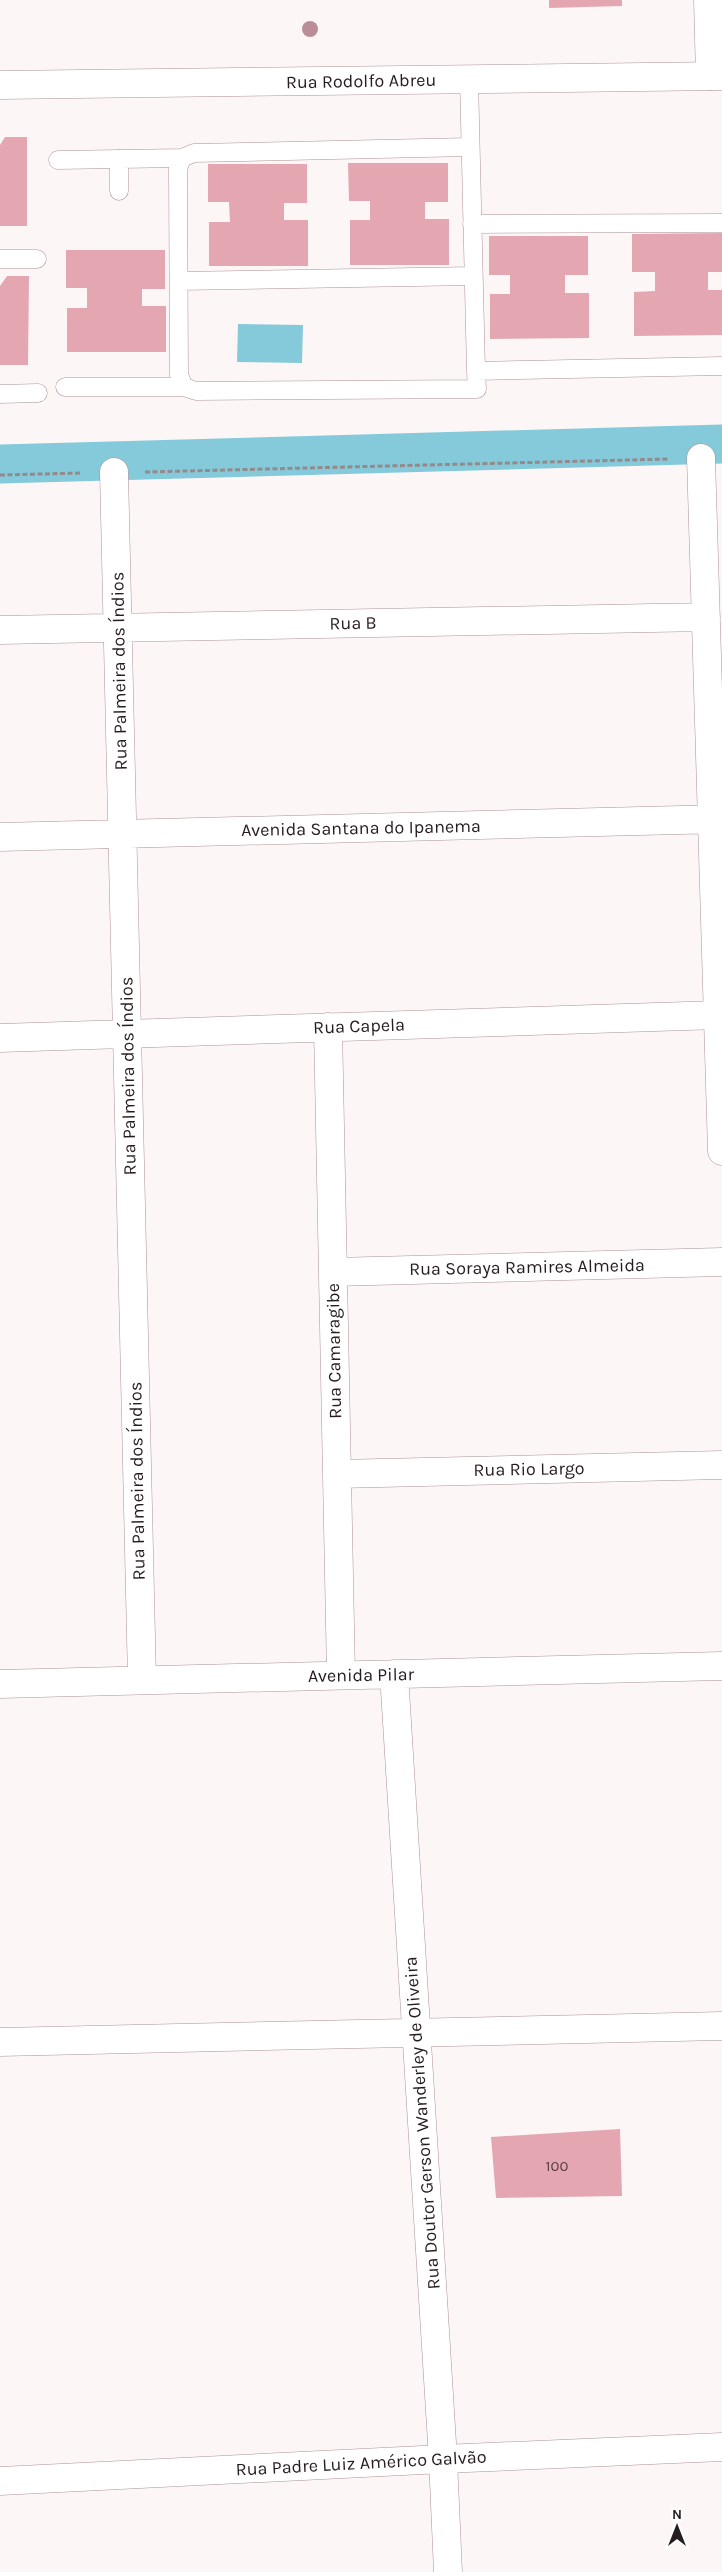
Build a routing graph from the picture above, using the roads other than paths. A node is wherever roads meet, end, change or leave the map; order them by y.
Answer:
1 (708, 0) edge
2 (716, 76) edge
3 (468, 79) junction
4 (0, 85) edge
5 (470, 147) junction
6 (182, 158) junction
7 (119, 159) junction
8 (58, 160) dead end
9 (119, 192) dead end
10 (722, 223) edge
11 (472, 224) junction
12 (0, 259) edge
13 (37, 259) dead end
14 (473, 276) junction
15 (179, 281) junction
16 (722, 366) edge
17 (476, 371) junction
18 (65, 387) dead end
19 (184, 387) junction
20 (0, 394) edge
21 (38, 394) dead end
22 (701, 458) road end
23 (114, 472) road end
24 (706, 617) junction
25 (118, 628) junction
26 (0, 630) edge
27 (717, 819) edge
28 (123, 834) junction
29 (0, 837) edge
30 (718, 1015) junction
31 (328, 1027) junction
32 (127, 1033) junction
33 (0, 1038) edge
34 (722, 1151) edge
35 (722, 1262) edge
36 (333, 1272) junction
37 (722, 1465) edge
38 (337, 1474) junction
39 (722, 1666) edge
40 (394, 1674) junction
41 (341, 1676) junction
42 (142, 1680) junction
43 (0, 1684) edge
44 (722, 2026) edge
45 (416, 2032) junction
46 (0, 2042) edge
47 (722, 2446) edge
48 (443, 2459) junction
49 (0, 2482) edge
50 (448, 2572) edge

1 - 2 street
2 - 3 street, Rua Rodolfo Abreu
3 - 4 street, Rua Rodolfo Abreu
3 - 5 lane
5 - 6 lane
5 - 11 lane
6 - 7 lane
6 - 15 lane
7 - 8 lane
7 - 9 lane
10 - 11 lane
11 - 14 lane
12 - 13 lane
14 - 15 lane
14 - 17 lane
15 - 19 lane
16 - 17 lane
17 - 19 lane
18 - 19 lane
20 - 21 lane
22 - 24 street
23 - 25 street, Rua Palmeira dos Índios
24 - 25 street, Rua B
24 - 27 street
25 - 26 street, Rua B
25 - 28 street, Rua Palmeira dos Índios
27 - 28 street, Avenida Santana do Ipanema
27 - 30 street
28 - 29 street, Avenida Santana do Ipanema
28 - 32 street, Rua Palmeira dos Índios
30 - 31 street, Rua Capela
30 - 34 street
31 - 32 street, Rua Capela
31 - 36 street, Rua Camaragibe
32 - 33 street, Rua Capela
32 - 42 street, Rua Palmeira dos Índios
35 - 36 street, Rua Soraya Ramires Almeida
36 - 38 street, Rua Camaragibe
37 - 38 street, Rua Rio Largo
38 - 41 street, Rua Camaragibe
39 - 40 street, Avenida Pilar
40 - 41 street, Avenida Pilar
40 - 45 street, Rua Doutor Gerson Wanderley de Oliveira
41 - 42 street, Avenida Pilar
42 - 43 street, Avenida Pilar
44 - 45 street
45 - 46 street
45 - 48 street, Rua Doutor Gerson Wanderley de Oliveira
47 - 48 street, Rua Padre Luiz Américo Galvão
48 - 49 street, Rua Padre Luiz Américo Galvão
48 - 50 street, Rua Doutor Gerson Wanderley de Oliveira

